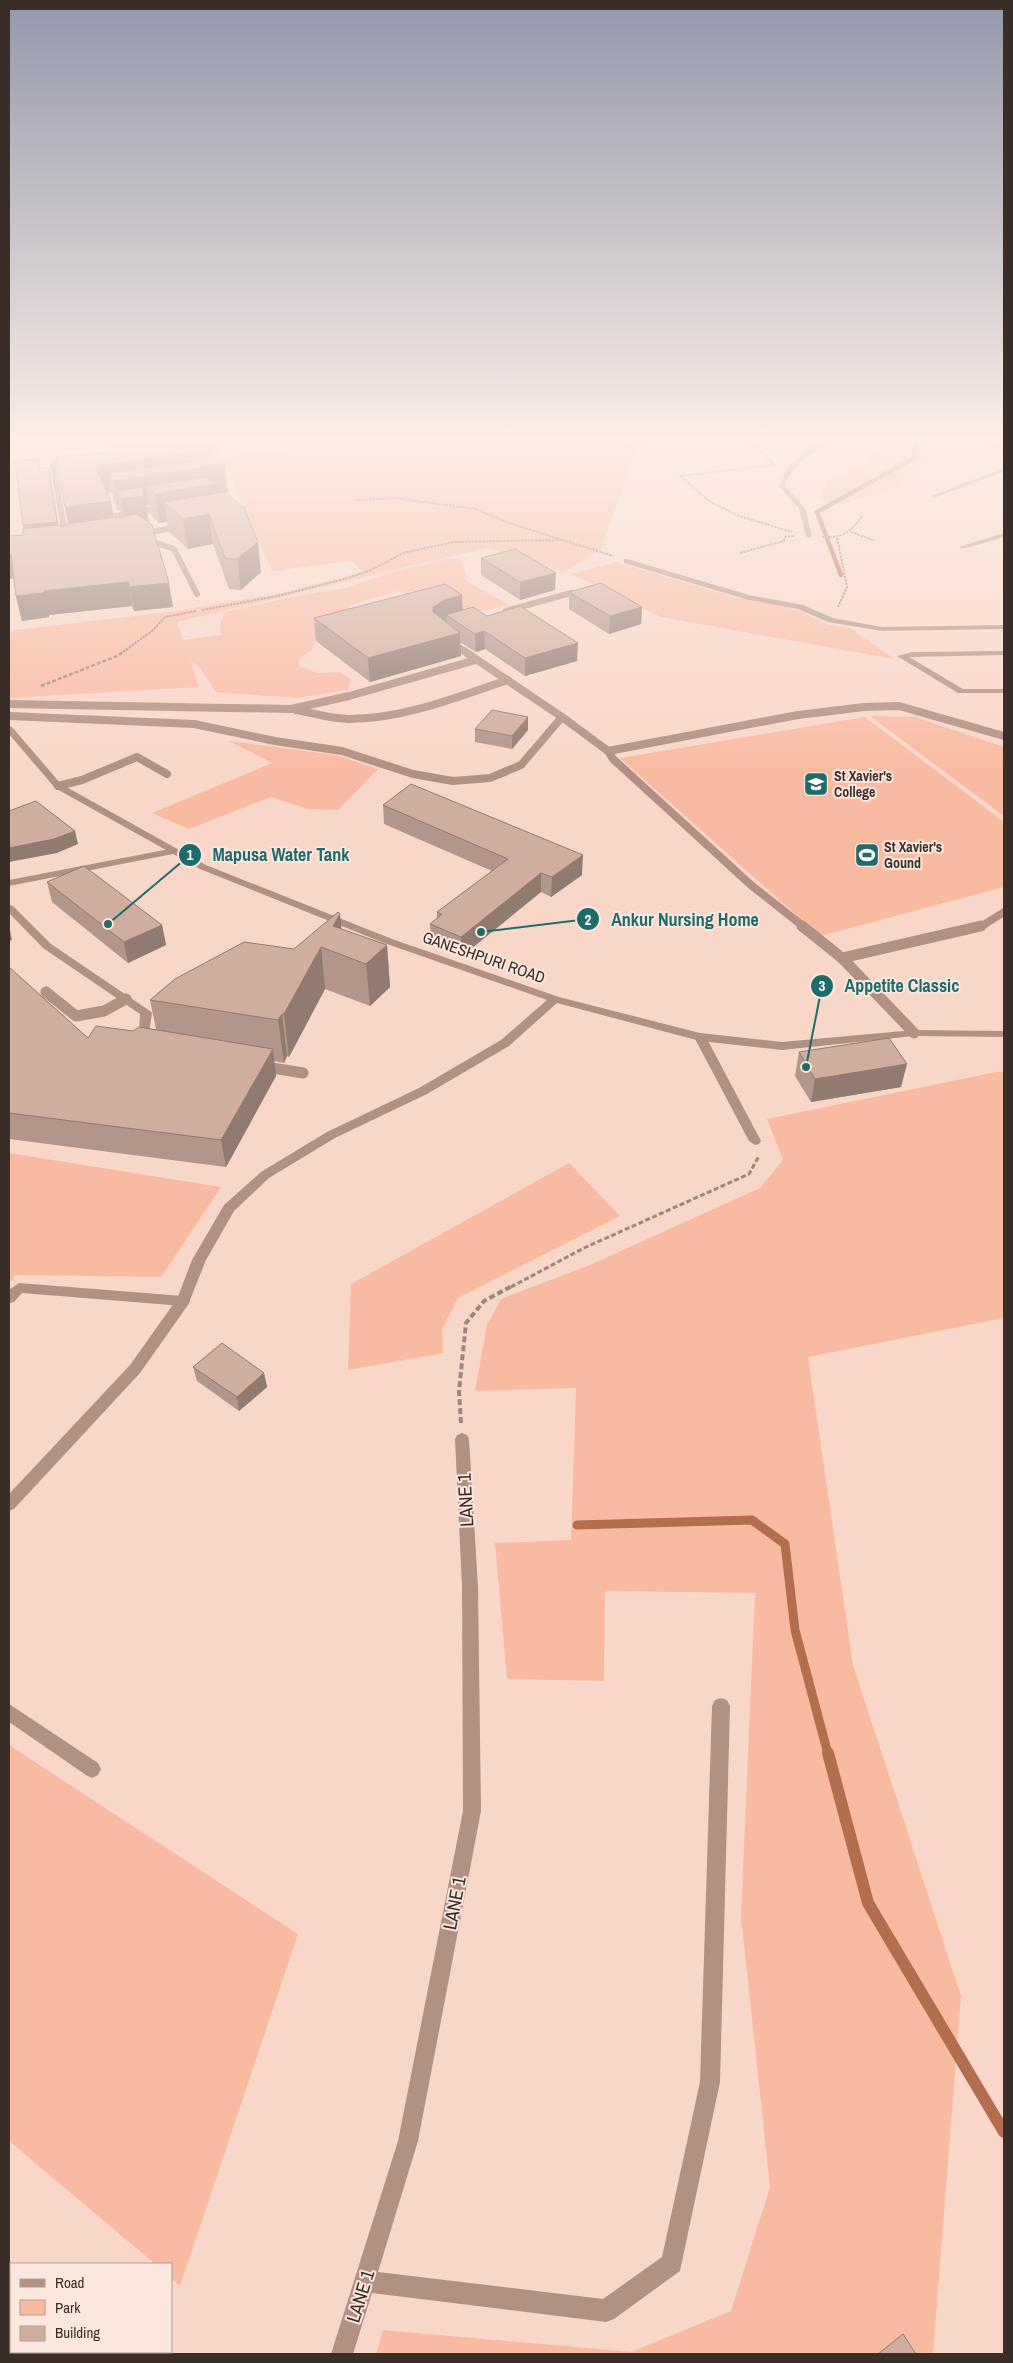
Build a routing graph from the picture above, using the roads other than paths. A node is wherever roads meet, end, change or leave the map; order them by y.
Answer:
1 (175, 550) edge
2 (627, 561) road end
3 (571, 593) edge
4 (197, 594) dead end
5 (495, 614) edge
6 (1004, 627) edge
7 (446, 638) edge
8 (1004, 654) edge
9 (476, 660) junction
10 (508, 680) junction
11 (1004, 691) edge
12 (9, 704) edge
13 (291, 709) junction
14 (9, 716) edge
15 (562, 717) junction
16 (9, 729) edge
17 (1004, 736) edge
18 (608, 751) junction
19 (167, 774) dead end
20 (58, 786) junction
21 (175, 851) junction
22 (9, 883) edge
23 (9, 908) edge
24 (1004, 912) edge
25 (842, 958) junction
26 (46, 992) dead end
27 (126, 999) junction
28 (555, 999) junction
29 (914, 1033) junction
30 (1004, 1034) edge
31 (146, 1036) edge
32 (700, 1037) junction
33 (245, 1063) edge
34 (302, 1073) dead end
35 (755, 1141) road end
36 (9, 1298) edge
37 (183, 1301) junction
38 (462, 1439) road end
39 (10, 1502) edge
40 (721, 1706) dead end
41 (9, 1712) edge
42 (92, 1769) dead end
43 (364, 2281) junction
44 (342, 2354) edge

1 - 4 lane
2 - 6 street
3 - 5 lane
7 - 9 lane
8 - 11 street
9 - 10 lane
9 - 13 lane
10 - 13 lane
10 - 15 lane
12 - 13 lane
14 - 15 lane
15 - 18 lane
16 - 20 street, GANESHPURI ROAD
17 - 18 lane
18 - 25 lane
19 - 20 lane
20 - 21 street, GANESHPURI ROAD
21 - 22 street
21 - 28 street, GANESHPURI ROAD
23 - 27 street
24 - 25 lane
25 - 29 lane
26 - 27 lane
27 - 31 street
28 - 32 street, GANESHPURI ROAD
28 - 37 street
29 - 30 street, GANESHPURI ROAD
29 - 32 street, GANESHPURI ROAD
32 - 35 street
33 - 34 lane
36 - 37 street
37 - 39 street
38 - 43 street, LANE 1
40 - 43 street
41 - 42 street
43 - 44 street, LANE 1

